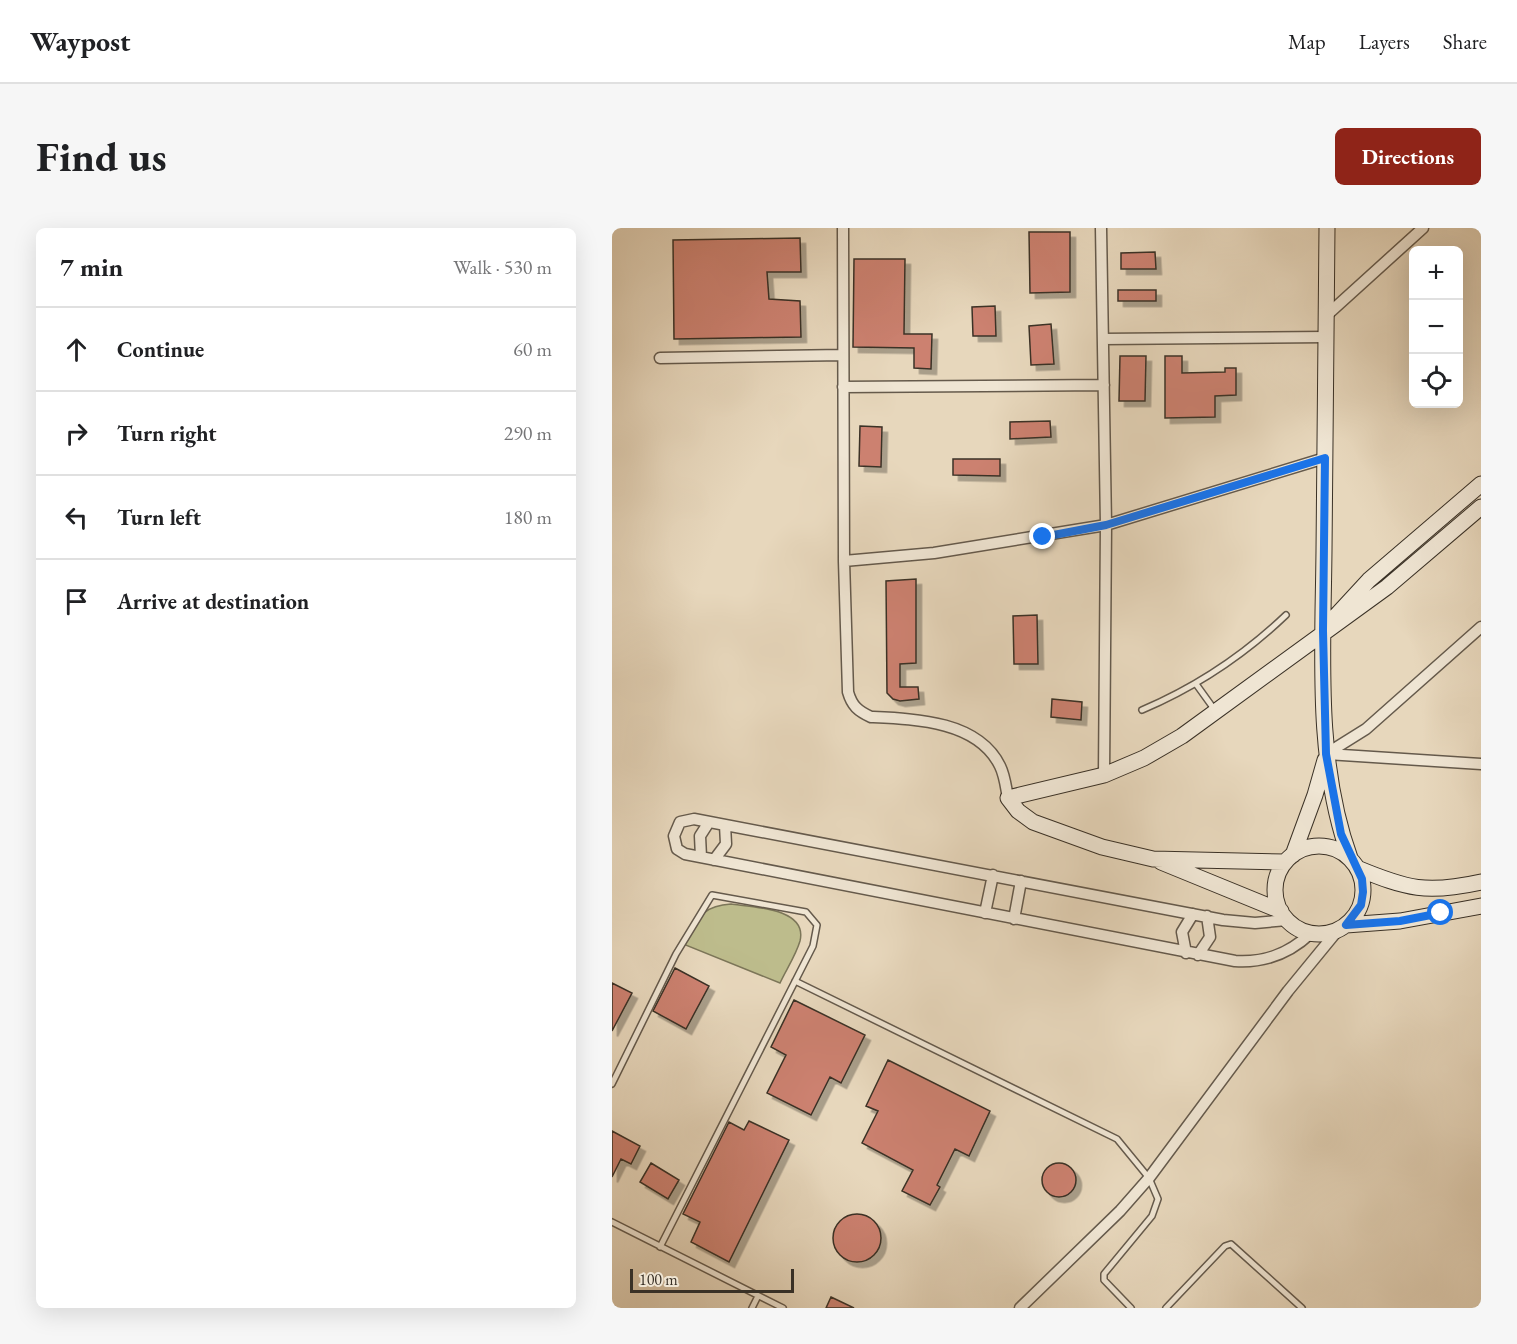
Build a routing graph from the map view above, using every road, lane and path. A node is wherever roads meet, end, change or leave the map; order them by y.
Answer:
1 (843, 228) edge
2 (1101, 228) edge
3 (1327, 228) edge
4 (1423, 228) edge
5 (1327, 315) junction
6 (1327, 337) junction
7 (1103, 339) junction
8 (843, 355) junction
9 (660, 358) dead end
10 (1104, 385) junction
11 (843, 387) junction
12 (1325, 458) junction
13 (1481, 484) edge
14 (1481, 507) edge
15 (1106, 525) junction
16 (844, 561) junction
17 (1286, 615) dead end
18 (1481, 627) edge
19 (1323, 631) junction
20 (1196, 684) junction
21 (1142, 710) dead end
22 (1216, 712) junction
23 (1326, 754) junction
24 (1481, 764) edge
25 (1104, 775) junction
26 (1008, 798) junction
27 (710, 822) junction
28 (725, 825) junction
29 (700, 857) junction
30 (1289, 858) junction
31 (1153, 859) junction
32 (714, 860) junction
33 (1354, 863) junction
34 (993, 875) junction
35 (1021, 881) junction
36 (1481, 882) edge
37 (1481, 906) edge
38 (986, 913) junction
39 (1193, 914) junction
40 (1284, 915) junction
41 (1207, 916) junction
42 (1014, 919) junction
43 (1342, 927) junction
44 (1311, 933) junction
45 (1186, 953) junction
46 (1198, 955) junction
47 (795, 981) junction
48 (612, 1084) edge
49 (1149, 1178) junction
50 (612, 1222) edge
51 (660, 1247) junction
52 (758, 1296) junction
53 (752, 1308) edge
54 (783, 1308) edge
55 (1020, 1308) edge
56 (1131, 1308) edge
57 (1166, 1308) edge
58 (1302, 1308) edge

1 - 8 street
2 - 7 street
3 - 5 street
4 - 5 street
5 - 6 street
6 - 7 street
6 - 12 street
7 - 10 street
8 - 9 street
8 - 11 street
10 - 11 street
10 - 15 street
11 - 16 street
12 - 15 street
12 - 19 street
13 - 19 street
14 - 19 street
15 - 16 street
15 - 25 street
16 - 26 street
17 - 20 lane
18 - 23 street
19 - 22 street
19 - 23 street
20 - 21 lane
20 - 22 lane
22 - 25 street
23 - 24 street
23 - 30 street
23 - 33 street
25 - 26 street
26 - 31 street
27 - 28 street
27 - 29 street
27 - 29 street
28 - 32 street
28 - 34 street
29 - 32 street
30 - 31 street
30 - 33 street
30 - 40 street
31 - 40 street
32 - 38 street
33 - 36 street
33 - 43 street
34 - 35 street
34 - 38 street
35 - 39 street
35 - 42 street
37 - 43 street
38 - 42 street
39 - 41 street
39 - 45 street
40 - 41 street
40 - 44 street
41 - 46 street
42 - 45 street
43 - 44 street
43 - 49 street
44 - 46 street
45 - 46 street
47 - 48 lane
47 - 49 lane
47 - 51 lane
49 - 55 street
49 - 56 lane
50 - 51 lane
51 - 52 lane
52 - 53 lane
52 - 54 lane
57 - 58 lane

